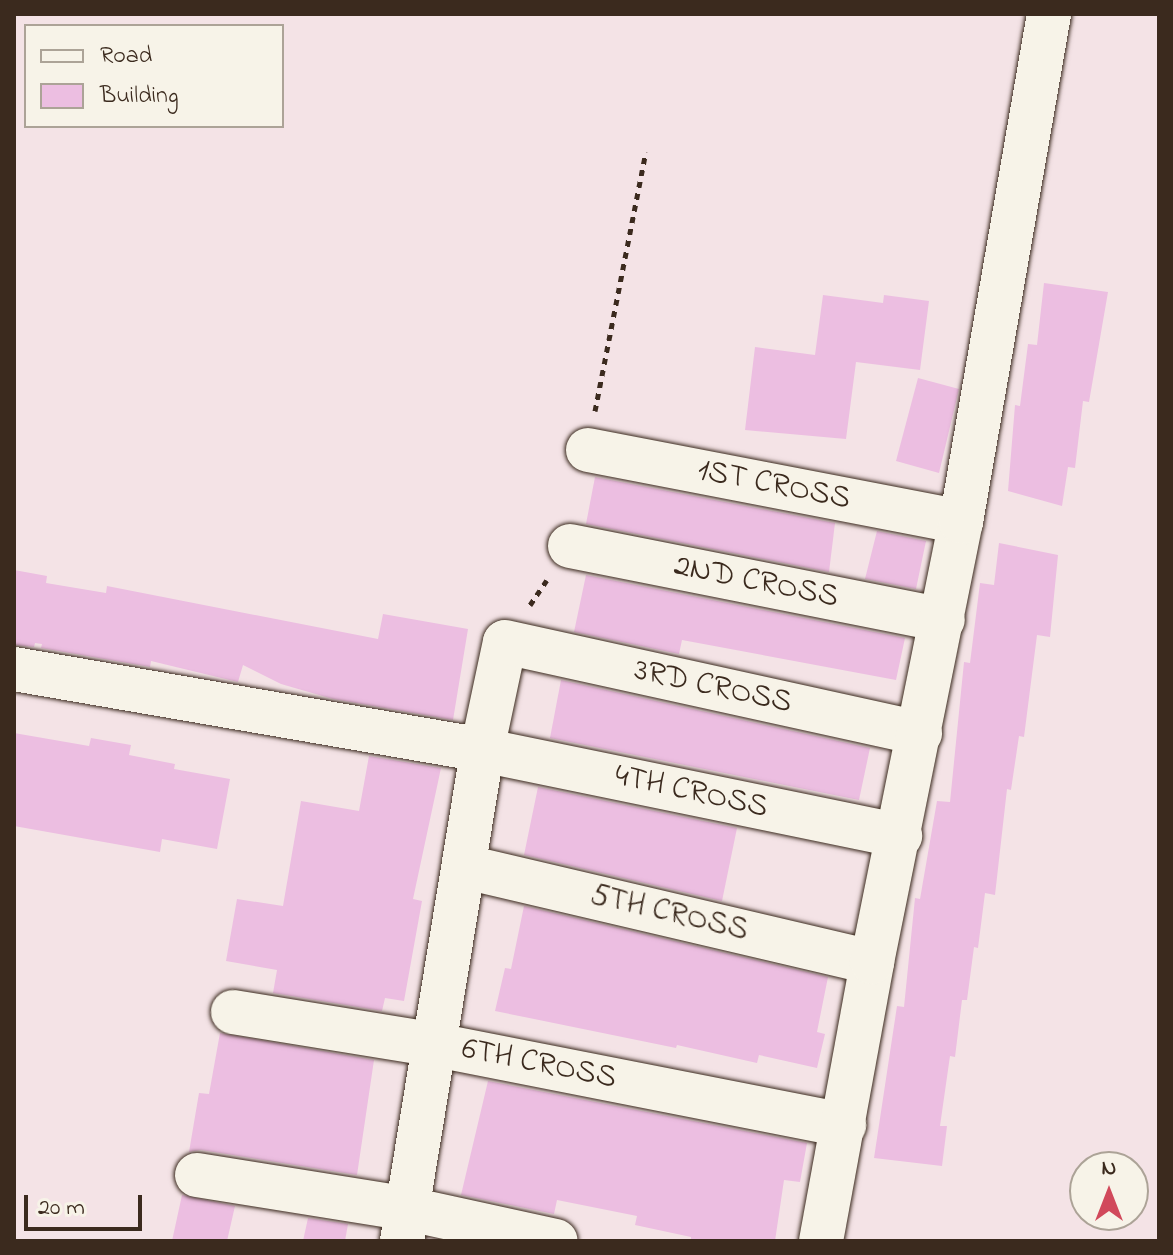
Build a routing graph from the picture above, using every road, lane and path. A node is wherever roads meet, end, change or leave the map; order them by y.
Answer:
1 (1049, 14) edge
2 (646, 152) dead end
3 (588, 450) joint
4 (961, 522) junction
5 (570, 546) joint
6 (943, 620) junction
7 (505, 642) junction
8 (14, 669) edge
9 (920, 733) junction
10 (482, 750) junction
11 (900, 836) junction
12 (466, 867) junction
13 (872, 962) junction
14 (233, 1012) dead end
15 (436, 1045) junction
16 (844, 1125) junction
17 (197, 1175) dead end
18 (405, 1225) edge
19 (556, 1241) edge
20 (821, 1241) edge

1 - 4 street
2 - 3 path
3 - 4 street, 1ST CROSS
4 - 6 street
5 - 6 street, 2ND CROSS
5 - 7 path
6 - 9 street
7 - 9 street, 3RD CROSS
7 - 10 street
8 - 10 street, 4TH CROSS
9 - 11 street
10 - 11 street, 4TH CROSS
10 - 12 street
11 - 13 street
12 - 13 street, 5TH CROSS
12 - 15 street
13 - 16 street
14 - 15 street, 6TH CROSS
15 - 16 street, 6TH CROSS
15 - 18 street
16 - 20 street
17 - 18 street
18 - 19 street

